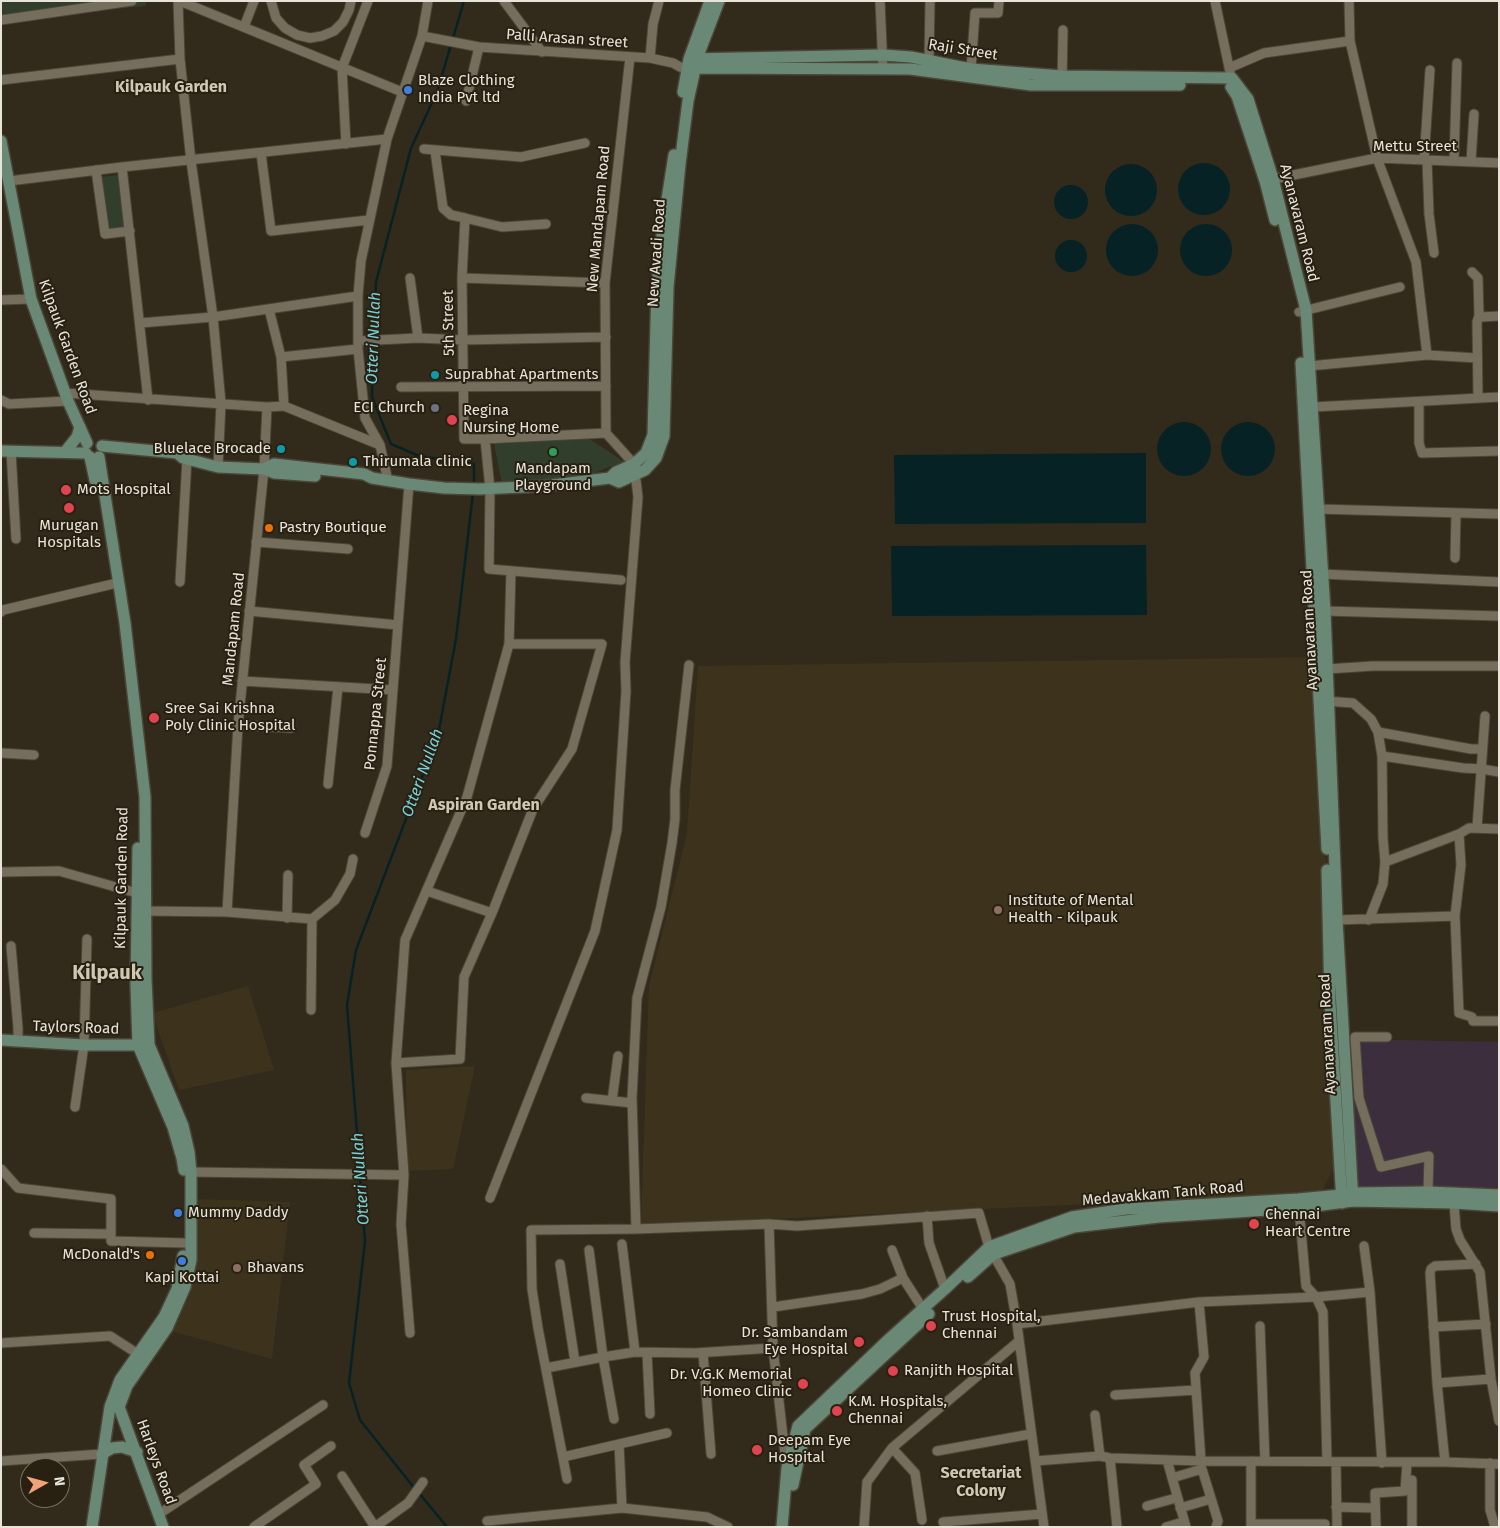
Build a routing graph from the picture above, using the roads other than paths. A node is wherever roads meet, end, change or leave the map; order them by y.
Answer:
1 (132, 1) edge
2 (179, 1) edge
3 (254, 1) edge
4 (271, 1) edge
5 (351, 1) edge
6 (368, 1) edge
7 (428, 1) edge
8 (504, 1) edge
9 (659, 1) edge
10 (710, 1) edge
11 (719, 1) edge
12 (880, 1) edge
13 (930, 1) edge
14 (999, 1) edge
15 (1215, 1) edge
16 (1349, 1) edge
17 (1, 20) edge
18 (244, 27) junction
19 (1063, 30) dead end
20 (297, 35) junction
21 (422, 36) junction
22 (1350, 41) junction
23 (292, 47) junction
24 (479, 47) junction
25 (542, 52) junction
26 (883, 56) junction
27 (630, 57) junction
28 (650, 58) junction
29 (180, 59) junction
30 (929, 60) junction
31 (786, 63) junction
32 (1456, 63) dead end
33 (692, 64) junction
34 (342, 68) junction
35 (883, 69) junction
36 (971, 69) junction
37 (1430, 70) dead end
38 (1230, 77) junction
39 (1, 80) edge
40 (1062, 81) junction
41 (402, 92) junction
42 (466, 101) dead end
43 (1474, 114) dead end
44 (386, 139) junction
45 (1, 141) edge
46 (585, 143) dead end
47 (346, 144) junction
48 (424, 149) dead end
49 (435, 151) junction
50 (260, 153) junction
51 (1377, 158) junction
52 (1425, 160) junction
53 (1454, 160) junction
54 (190, 161) junction
55 (1471, 161) junction
56 (1499, 163) edge
57 (122, 167) junction
58 (96, 170) junction
59 (1269, 180) junction
60 (9, 181) junction
61 (465, 218) junction
62 (369, 220) junction
63 (546, 224) dead end
64 (130, 231) junction
65 (1434, 253) dead end
66 (1472, 272) dead end
67 (410, 278) dead end
68 (462, 278) junction
69 (605, 283) junction
70 (1400, 287) dead end
71 (358, 296) junction
72 (31, 299) junction
73 (1, 300) edge
74 (269, 309) junction
75 (1302, 311) junction
76 (1480, 316) junction
77 (1499, 316) edge
78 (213, 317) junction
79 (140, 323) junction
80 (606, 337) junction
81 (418, 338) junction
82 (463, 340) junction
83 (360, 343) junction
84 (1426, 355) junction
85 (281, 357) junction
86 (1477, 358) junction
87 (1309, 366) junction
88 (606, 386) junction
89 (401, 387) dead end
90 (464, 388) junction
91 (67, 397) junction
92 (1499, 397) edge
93 (1478, 398) junction
94 (1, 400) edge
95 (148, 400) junction
96 (1419, 402) junction
97 (221, 403) junction
98 (284, 406) junction
99 (267, 407) junction
100 (1312, 407) junction
101 (80, 426) junction
102 (606, 433) junction
103 (485, 439) junction
104 (380, 445) junction
105 (93, 450) junction
106 (1499, 450) edge
107 (6, 451) edge
108 (65, 452) junction
109 (185, 458) junction
110 (218, 467) junction
111 (264, 469) junction
112 (634, 470) junction
113 (388, 481) junction
114 (409, 484) junction
115 (485, 489) junction
116 (1318, 509) junction
117 (1456, 514) junction
118 (1499, 514) edge
119 (16, 539) dead end
120 (256, 542) junction
121 (348, 549) dead end
122 (1455, 558) dead end
123 (512, 570) junction
124 (1321, 574) junction
125 (621, 580) dead end
126 (180, 582) dead end
127 (1499, 582) edge
128 (114, 584) junction
129 (250, 611) junction
130 (1325, 611) junction
131 (1, 612) edge
132 (1499, 616) edge
133 (398, 625) junction
134 (510, 644) junction
135 (689, 665) dead end
136 (1499, 666) edge
137 (1327, 669) junction
138 (242, 681) junction
139 (338, 687) junction
140 (393, 690) junction
141 (1324, 701) junction
142 (1485, 716) dead end
143 (238, 725) junction
144 (291, 728) dead end
145 (1378, 732) junction
146 (1482, 749) junction
147 (1, 752) edge
148 (34, 755) dead end
149 (1382, 756) junction
150 (1482, 769) junction
151 (1499, 772) edge
152 (328, 784) dead end
153 (1477, 828) junction
154 (1499, 828) edge
155 (365, 833) dead end
156 (1459, 834) junction
157 (353, 859) dead end
158 (1385, 862) junction
159 (1, 872) edge
160 (288, 875) dead end
161 (427, 891) junction
162 (137, 893) junction
163 (145, 911) junction
164 (227, 912) junction
165 (492, 913) junction
166 (1454, 916) junction
167 (287, 918) junction
168 (312, 919) junction
169 (1337, 920) junction
170 (1369, 920) junction
171 (87, 939) dead end
172 (11, 946) dead end
173 (312, 1010) dead end
174 (1499, 1021) edge
175 (1387, 1037) dead end
176 (1, 1040) edge
177 (18, 1041) junction
178 (84, 1045) junction
179 (144, 1045) junction
180 (618, 1056) dead end
181 (396, 1063) junction
182 (586, 1098) dead end
183 (612, 1100) junction
184 (632, 1103) junction
185 (75, 1107) dead end
186 (1, 1170) edge
187 (191, 1172) junction
188 (404, 1175) junction
189 (1428, 1192) junction
190 (1499, 1195) edge
191 (490, 1198) dead end
192 (1347, 1198) junction
193 (1454, 1203) junction
194 (1499, 1206) edge
195 (1299, 1208) junction
196 (927, 1216) junction
197 (769, 1224) junction
198 (636, 1229) junction
199 (34, 1233) dead end
200 (111, 1234) junction
201 (184, 1243) junction
202 (622, 1244) dead end
203 (1364, 1246) dead end
204 (588, 1250) dead end
205 (892, 1250) dead end
206 (992, 1250) junction
207 (560, 1264) dead end
208 (1476, 1264) junction
209 (903, 1278) junction
210 (945, 1289) junction
211 (1370, 1292) junction
212 (1316, 1297) junction
213 (1199, 1302) junction
214 (773, 1307) junction
215 (923, 1309) junction
216 (1017, 1324) junction
217 (1486, 1324) junction
218 (1260, 1326) dead end
219 (1433, 1328) junction
220 (410, 1333) dead end
221 (1019, 1341) junction
222 (1, 1343) edge
223 (773, 1348) junction
224 (635, 1352) junction
225 (647, 1353) junction
226 (703, 1353) junction
227 (138, 1354) junction
228 (602, 1357) junction
229 (575, 1362) junction
230 (546, 1368) junction
231 (1491, 1379) junction
232 (1437, 1382) junction
233 (1196, 1390) junction
234 (1115, 1395) dead end
235 (323, 1405) dead end
236 (650, 1414) dead end
237 (1095, 1415) dead end
238 (614, 1420) dead end
239 (1499, 1420) edge
240 (667, 1433) dead end
241 (1031, 1434) junction
242 (619, 1444) junction
243 (330, 1446) dead end
244 (892, 1448) junction
245 (937, 1451) dead end
246 (137, 1452) junction
247 (102, 1454) junction
248 (712, 1454) dead end
249 (1100, 1456) junction
250 (563, 1457) junction
251 (1110, 1458) junction
252 (1167, 1460) junction
253 (1, 1461) edge
254 (1035, 1461) junction
255 (1201, 1461) junction
256 (1251, 1461) junction
257 (1265, 1461) junction
258 (1331, 1461) junction
259 (1445, 1462) junction
260 (1382, 1463) junction
261 (1410, 1463) junction
262 (1494, 1463) edge
263 (787, 1468) junction
264 (342, 1476) dead end
265 (1172, 1478) junction
266 (567, 1479) dead end
267 (423, 1482) dead end
268 (1176, 1498) junction
269 (1211, 1499) junction
270 (1147, 1506) dead end
271 (1336, 1507) junction
272 (622, 1508) junction
273 (1180, 1508) junction
274 (1375, 1508) junction
275 (159, 1514) junction
276 (1042, 1514) junction
277 (922, 1520) dead end
278 (487, 1521) dead end
279 (943, 1522) dead end
280 (1184, 1524) edge
281 (1325, 1524) dead end
282 (1251, 1525) edge
283 (377, 1526) edge
284 (92, 1527) edge
285 (164, 1527) edge
286 (254, 1527) edge
287 (728, 1527) edge
288 (782, 1527) edge
289 (789, 1527) edge
290 (864, 1527) edge
291 (1044, 1527) edge
292 (1117, 1527) edge
293 (1166, 1527) edge
294 (1216, 1527) edge
295 (1337, 1527) edge
296 (1376, 1527) edge
297 (1412, 1527) edge
298 (1495, 1527) edge

1 - 17 street
2 - 18 street
2 - 29 street
3 - 18 street
4 - 20 street
5 - 20 street
6 - 34 street
7 - 21 street
8 - 25 street
9 - 28 street
10 - 33 main road, New Avadi Road
11 - 33 main road, New Avadi Road
12 - 26 street
13 - 30 street
14 - 36 street
15 - 38 street
16 - 22 street
18 - 23 street
19 - 40 street
20 - 23 street
21 - 24 street, Palli Arasan street
21 - 41 street
22 - 38 street
22 - 51 street
23 - 34 street
24 - 25 street, Palli Arasan street
24 - 42 street
25 - 27 street, Palli Arasan street
26 - 30 main road, Raji Street
26 - 31 main road, Raji Street
26 - 35 street
27 - 28 street, Palli Arasan street
27 - 69 street, New Mandapam Road
28 - 33 street, Palli Arasan street
29 - 39 street
29 - 54 street
30 - 36 main road, Raji Street
31 - 33 main road, Raji Street
31 - 35 main road, Raji Street
32 - 53 street
33 - 112 main road, New Avadi Road
34 - 41 street
34 - 47 street
35 - 40 main road, Raji Street
36 - 40 main road, Raji Street
37 - 52 street
38 - 40 main road, Raji Street
38 - 59 main road, Ayanavaram Road
41 - 44 street
43 - 55 street
44 - 47 street
44 - 62 street
45 - 60 main road, Kilpauk Garden Road
46 - 49 street
47 - 50 street
48 - 49 street
49 - 61 street
50 - 54 street
50 - 62 street
51 - 52 street, Mettu Street
51 - 59 street, Mettu Street
51 - 84 street
52 - 53 street, Mettu Street
52 - 65 street
53 - 55 street, Mettu Street
54 - 57 street
54 - 78 street
55 - 56 street, Mettu Street
57 - 58 street
57 - 64 street
58 - 60 street
58 - 64 street
59 - 75 main road, Ayanavaram Road
60 - 72 main road, Kilpauk Garden Road
61 - 63 street
61 - 68 street, 5th Street
62 - 71 street
64 - 79 street
66 - 76 street
67 - 81 street
68 - 69 street
68 - 82 street, 5th Street
69 - 80 street, New Mandapam Road
70 - 75 street
71 - 74 street
71 - 83 street
72 - 73 street
72 - 91 main road, Kilpauk Garden Road
74 - 78 street
74 - 85 street
75 - 87 main road, Ayanavaram Road
75 - 141 main road, Ayanavaram Road
76 - 77 street
76 - 86 street
78 - 79 street
78 - 97 street
79 - 95 street
80 - 82 street
80 - 88 street, New Mandapam Road
81 - 82 street
81 - 83 street
82 - 90 street, 5th Street
83 - 85 street
83 - 104 street
84 - 86 street
84 - 87 street
85 - 98 street
86 - 93 street
87 - 100 main road, Ayanavaram Road
88 - 90 street
88 - 102 street, New Mandapam Road
89 - 90 street
90 - 103 street, 5th Street
91 - 94 street
91 - 95 street
91 - 101 main road, Kilpauk Garden Road
92 - 93 street
93 - 96 street
95 - 97 street
96 - 100 street
96 - 106 street
97 - 99 street
97 - 110 street
98 - 99 street
98 - 104 street
99 - 111 street, Mandapam Road
100 - 116 main road, Ayanavaram Road
101 - 105 main road, Kilpauk Garden Road
101 - 108 main road
102 - 103 street
102 - 112 street
103 - 115 street
104 - 113 street
105 - 108 main road, New Avadi Road
105 - 109 main road, New Avadi Road
105 - 128 main road, Kilpauk Garden Road
107 - 108 main road, New Avadi Road
107 - 119 street
109 - 110 main road, New Avadi Road
109 - 126 street
110 - 111 main road, New Avadi Road
111 - 113 main road, New Avadi Road
111 - 120 street, Mandapam Road
112 - 115 main road, New Avadi Road
112 - 191 street
113 - 114 main road, New Avadi Road
114 - 115 main road, New Avadi Road
114 - 133 street, Ponnappa Street
115 - 123 street
116 - 117 street
116 - 124 main road, Ayanavaram Road
117 - 118 street
117 - 122 street
120 - 121 street
120 - 129 street, Mandapam Road
123 - 125 street
123 - 134 street
124 - 127 street
124 - 130 main road, Ayanavaram Road
128 - 131 street
128 - 162 main road, Kilpauk Garden Road
128 - 163 main road, Kilpauk Garden Road
129 - 133 street
129 - 138 street, Mandapam Road
130 - 132 street
130 - 137 main road, Ayanavaram Road
133 - 140 street, Ponnappa Street
134 - 161 street
134 - 165 street
135 - 184 street
136 - 137 street
137 - 141 main road, Ayanavaram Road
138 - 139 street
138 - 143 street, Mandapam Road
139 - 140 street
139 - 152 street
140 - 155 street, Ponnappa Street
141 - 145 street
141 - 169 main road, Ayanavaram Road
141 - 192 main road, Ayanavaram Road
142 - 146 street
143 - 144 street
143 - 164 street, Mandapam Road
145 - 146 street
145 - 149 street
146 - 150 street
147 - 148 street
149 - 150 street
149 - 158 street
150 - 151 street
150 - 153 street
153 - 154 street
153 - 156 street
156 - 158 street
156 - 166 street
157 - 168 street
158 - 170 street
159 - 162 street
160 - 167 street
161 - 165 street
161 - 181 street
162 - 179 main road, Kilpauk Garden Road
163 - 164 street
163 - 179 main road, Kilpauk Garden Road
164 - 167 street
165 - 181 street
166 - 170 street
166 - 174 street
167 - 168 street
168 - 173 street
169 - 170 street
169 - 192 main road, Ayanavaram Road
171 - 178 street
172 - 177 street
175 - 189 street
176 - 177 main road, Taylors Road
177 - 178 main road, Taylors Road
178 - 179 main road, Taylors Road
178 - 185 street
179 - 187 main road
179 - 201 main road, Kilpauk Garden Road
180 - 183 street
181 - 188 street
182 - 183 street
183 - 184 street
184 - 198 street
186 - 200 street
187 - 188 street
187 - 246 main road, Harleys Road
188 - 220 street
189 - 190 main road, Medavakkam Tank Road
189 - 192 main road, Medavakkam Tank Road
192 - 193 main road, Medavakkam Tank Road
192 - 195 main road, Medavakkam Tank Road
192 - 206 main road, Medavakkam Tank Road
193 - 194 main road, Medavakkam Tank Road
193 - 208 street
195 - 206 main road, Medavakkam Tank Road
195 - 212 street
196 - 197 street
196 - 206 street
196 - 210 street
197 - 198 street
197 - 214 street
198 - 230 street
199 - 200 street
200 - 201 street
201 - 227 main road, Kilpauk Garden Road
202 - 224 street
203 - 211 street
204 - 228 street
205 - 209 street
206 - 210 main road, Medavakkam Tank Road
206 - 216 street
206 - 289 main road, Medavakkam Tank Road
207 - 229 street
208 - 217 street
208 - 219 street
209 - 214 street
209 - 215 street
210 - 215 main road, Medavakkam Tank Road
211 - 212 street
211 - 260 street
212 - 213 street
212 - 258 street
213 - 216 street
213 - 233 street
214 - 223 street
215 - 263 main road, Medavakkam Tank Road
216 - 221 street
217 - 219 street
217 - 231 street
218 - 257 street
219 - 232 street
221 - 241 street
221 - 244 street
222 - 227 street
223 - 226 street
223 - 263 street
224 - 225 street
224 - 228 street
225 - 226 street
225 - 236 street
226 - 248 street
227 - 247 main road, Kilpauk Garden Road
228 - 229 street
228 - 238 street
229 - 230 street
230 - 250 street
231 - 232 street
231 - 239 street
232 - 259 street
233 - 234 street
233 - 255 street
235 - 275 street
237 - 249 street
240 - 242 street
241 - 245 street
241 - 254 street
242 - 250 street
242 - 272 street
243 - 286 street
244 - 277 street
244 - 290 street
246 - 247 main road
246 - 275 main road, Harleys Road
247 - 253 street
247 - 284 main road, Kilpauk Garden Road
249 - 251 street
249 - 254 street
250 - 266 street
251 - 252 street
251 - 292 street
252 - 255 street
252 - 265 street
254 - 276 street
255 - 256 street
256 - 257 street
256 - 282 street
257 - 258 street
258 - 260 street
258 - 271 street
259 - 261 street
259 - 262 street
260 - 261 street
261 - 274 street
261 - 297 street
262 - 298 street
263 - 288 main road, Medavakkam Tank Road
264 - 283 street
265 - 268 street
265 - 269 street
267 - 283 street
268 - 270 street
268 - 273 street
269 - 273 street
269 - 294 street
271 - 274 street
271 - 295 street
272 - 278 street
272 - 287 street
273 - 280 street
274 - 296 street
275 - 285 main road, Harleys Road
276 - 279 street
276 - 291 street
280 - 293 street
281 - 282 street

